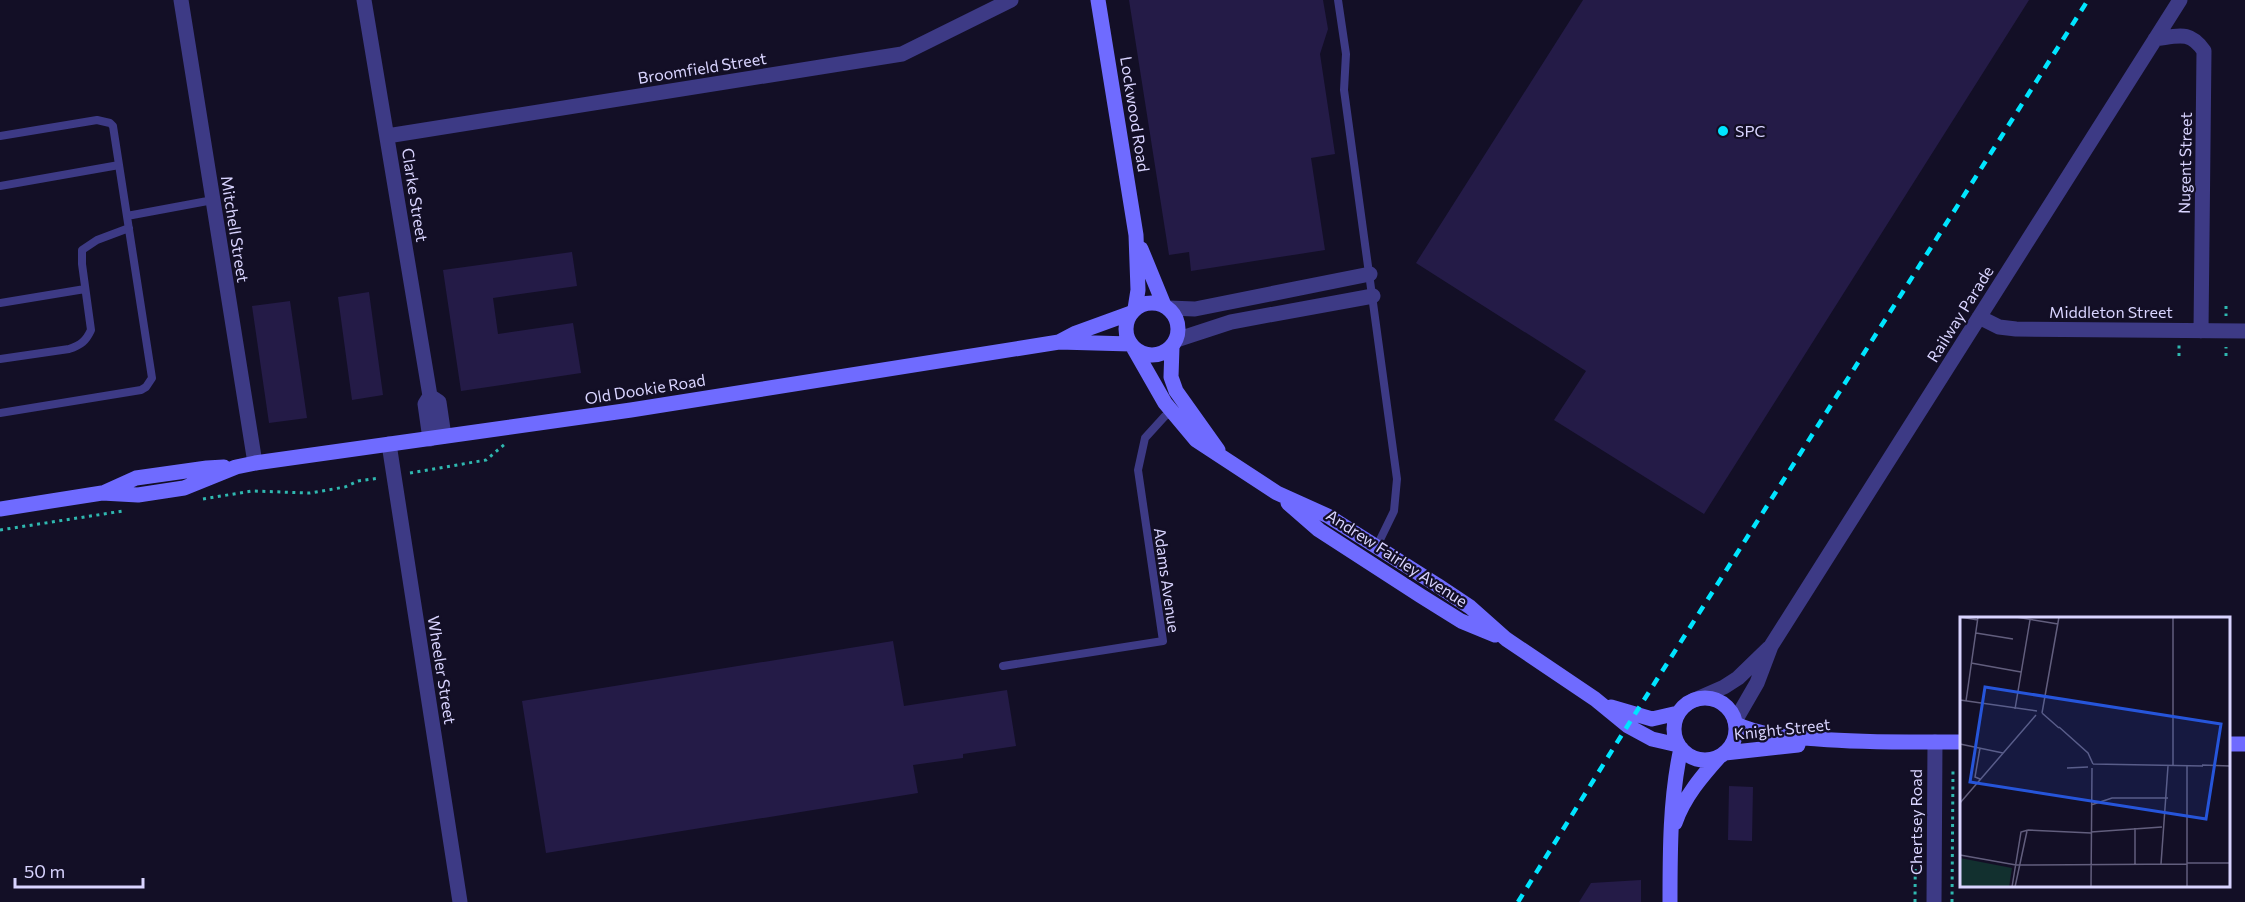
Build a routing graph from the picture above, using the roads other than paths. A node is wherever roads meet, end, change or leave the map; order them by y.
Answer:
1 (181, 0) edge
2 (364, 0) edge
3 (1011, 0) edge
4 (1098, 0) edge
5 (1338, 0) edge
6 (2180, 0) edge
7 (2155, 39) junction
8 (0, 136) edge
9 (387, 136) junction
10 (119, 165) junction
11 (0, 186) edge
12 (213, 200) junction
13 (127, 216) junction
14 (129, 228) junction
15 (1136, 235) junction
16 (1370, 274) junction
17 (85, 289) junction
18 (1373, 296) junction
19 (0, 303) edge
20 (1166, 306) junction
21 (1133, 311) junction
22 (1979, 317) junction
23 (2201, 331) junction
24 (2245, 331) edge
25 (1059, 342) junction
26 (1174, 344) junction
27 (1132, 346) junction
28 (0, 359) edge
29 (0, 413) edge
30 (1173, 413) junction
31 (437, 437) junction
32 (389, 444) junction
33 (1224, 457) junction
34 (255, 463) junction
35 (1277, 493) junction
36 (0, 509) edge
37 (1377, 546) junction
38 (1369, 562) junction
39 (1437, 585) junction
40 (1421, 596) junction
41 (1506, 639) junction
42 (1771, 646) junction
43 (1003, 666) dead end
44 (1595, 699) junction
45 (1692, 701) junction
46 (1678, 713) junction
47 (1736, 722) junction
48 (1843, 741) junction
49 (1935, 742) junction
50 (1960, 742) edge
51 (1679, 746) junction
52 (1723, 754) junction
53 (1670, 849) junction
54 (460, 902) edge
55 (1670, 902) edge
56 (1934, 902) edge

1 - 12 street, Mitchell Street
2 - 9 street, Clarke Street
3 - 9 street, Broomfield Street
4 - 15 street, Lockwood Road
5 - 16 lane
6 - 7 street, Railway Parade
7 - 22 street, Railway Parade
7 - 23 street, Nugent Street
8 - 10 lane
9 - 31 street, Clarke Street
10 - 11 lane
10 - 13 lane
12 - 13 lane
12 - 34 street, Mitchell Street
13 - 14 lane
14 - 17 lane
14 - 29 lane
15 - 20 street, Lockwood Road
15 - 21 street, Lockwood Road
16 - 18 lane
16 - 20 street
17 - 19 lane
17 - 28 lane
18 - 26 street
18 - 37 lane
20 - 21 street
20 - 26 street
21 - 25 street, Old Dookie Road
21 - 27 street
22 - 23 street, Middleton Street
22 - 42 street, Railway Parade
23 - 24 street, Middleton Street
25 - 27 street, Old Dookie Road
25 - 31 street, Old Dookie Road
26 - 27 street
26 - 33 street, Andrew Fairley Avenue
27 - 30 street, Andrew Fairley Avenue
30 - 33 street, Andrew Fairley Avenue
30 - 43 lane, Adams Avenue
31 - 32 street, Old Dookie Road
32 - 34 street, Old Dookie Road
32 - 54 street, Wheeler Street
33 - 35 street, Andrew Fairley Avenue
34 - 36 street, Old Dookie Road
35 - 37 street, Andrew Fairley Avenue
35 - 38 street, Andrew Fairley Avenue
37 - 38 street
37 - 39 street, Andrew Fairley Avenue
38 - 40 street, Andrew Fairley Avenue
39 - 40 street
39 - 41 street, Andrew Fairley Avenue
40 - 41 street, Andrew Fairley Avenue
41 - 44 street, Andrew Fairley Avenue
42 - 45 street, Railway Parade
42 - 47 street, Railway Parade
44 - 46 street, Andrew Fairley Avenue
44 - 51 street, Andrew Fairley Avenue
45 - 46 street
45 - 47 street
46 - 51 street
47 - 48 street, Knight Street
47 - 52 street
48 - 49 street, Knight Street
48 - 52 street, Knight Street
49 - 50 street, Knight Street
49 - 56 street, Chertsey Road
51 - 52 street
51 - 53 street
52 - 53 street
53 - 55 street

